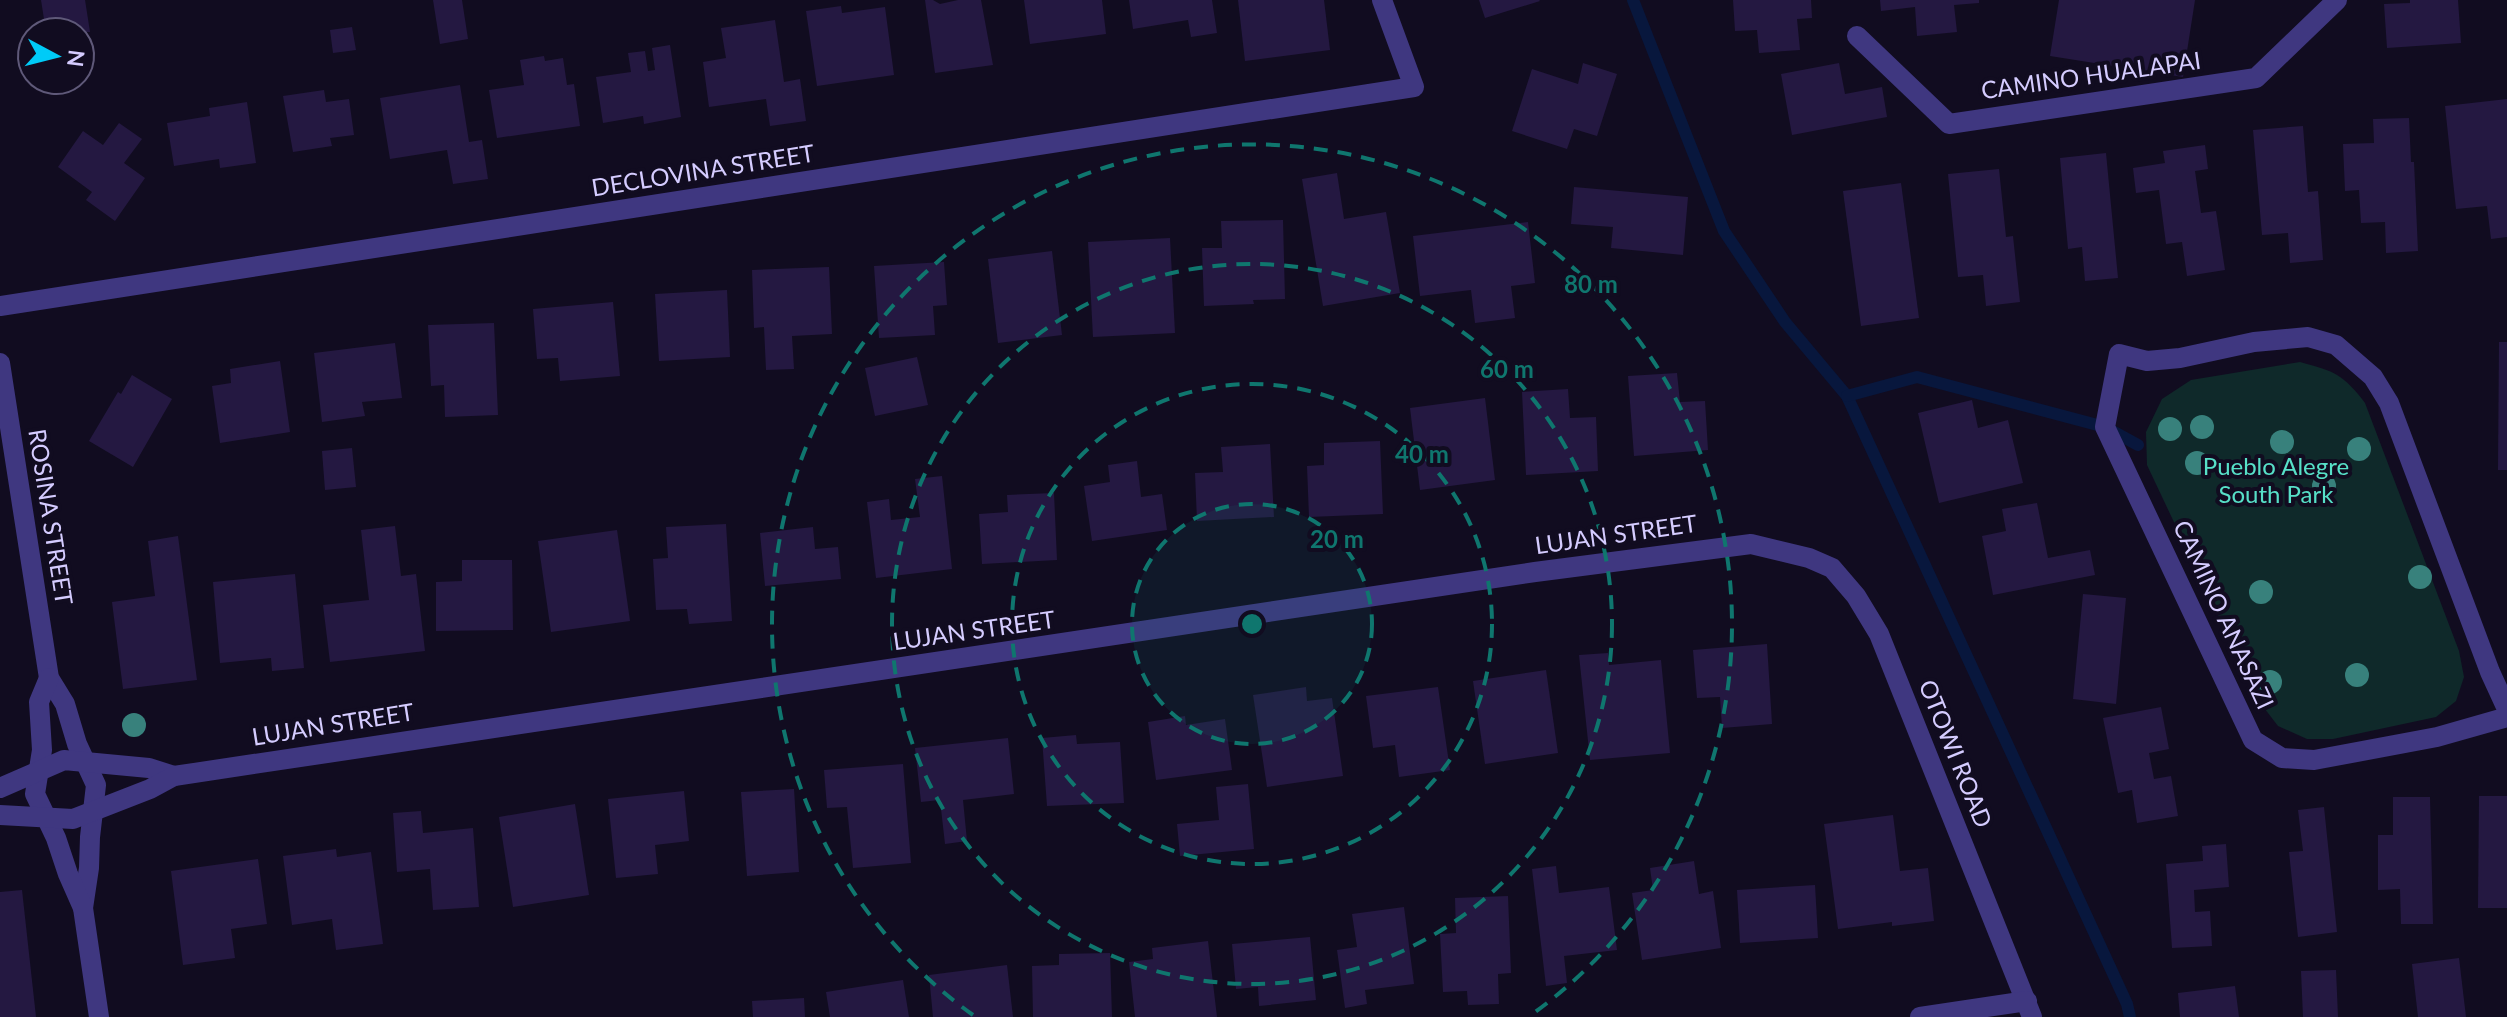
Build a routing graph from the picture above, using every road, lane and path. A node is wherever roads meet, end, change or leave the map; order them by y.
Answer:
1 (1382, 0) edge
2 (2337, 0) edge
3 (1857, 36) dead end
4 (0, 306) edge
5 (0, 363) edge
6 (1783, 551) joint
7 (49, 678) junction
8 (2507, 709) edge
9 (2507, 717) edge
10 (86, 763) junction
11 (39, 770) junction
12 (174, 776) junction
13 (0, 788) edge
14 (94, 809) junction
15 (0, 815) edge
16 (45, 817) junction
17 (83, 908) junction
18 (2030, 1009) edge
19 (99, 1017) edge
20 (1920, 1017) edge

1 - 4 street, DECLOVINA STREET
2 - 3 street, CAMINO HUALAPAI
5 - 7 street, ROSINA STREET
6 - 12 street, LUJAN STREET
6 - 18 street, OTOWI ROAD
7 - 10 street, ROSINA STREET
7 - 11 street, ROSINA STREET
8 - 9 street, CAMINO ANASAZI
10 - 11 street, LUJAN STREET
10 - 12 street, LUJAN STREET
10 - 14 street, ROSINA STREET
11 - 13 street, LUJAN STREET
11 - 16 street, ROSINA STREET
12 - 14 street, LUJAN STREET
14 - 16 street, LUJAN STREET
14 - 17 street, ROSINA STREET
15 - 16 street, LUJAN STREET
16 - 17 street, ROSINA STREET
17 - 19 street, ROSINA STREET
18 - 20 street

